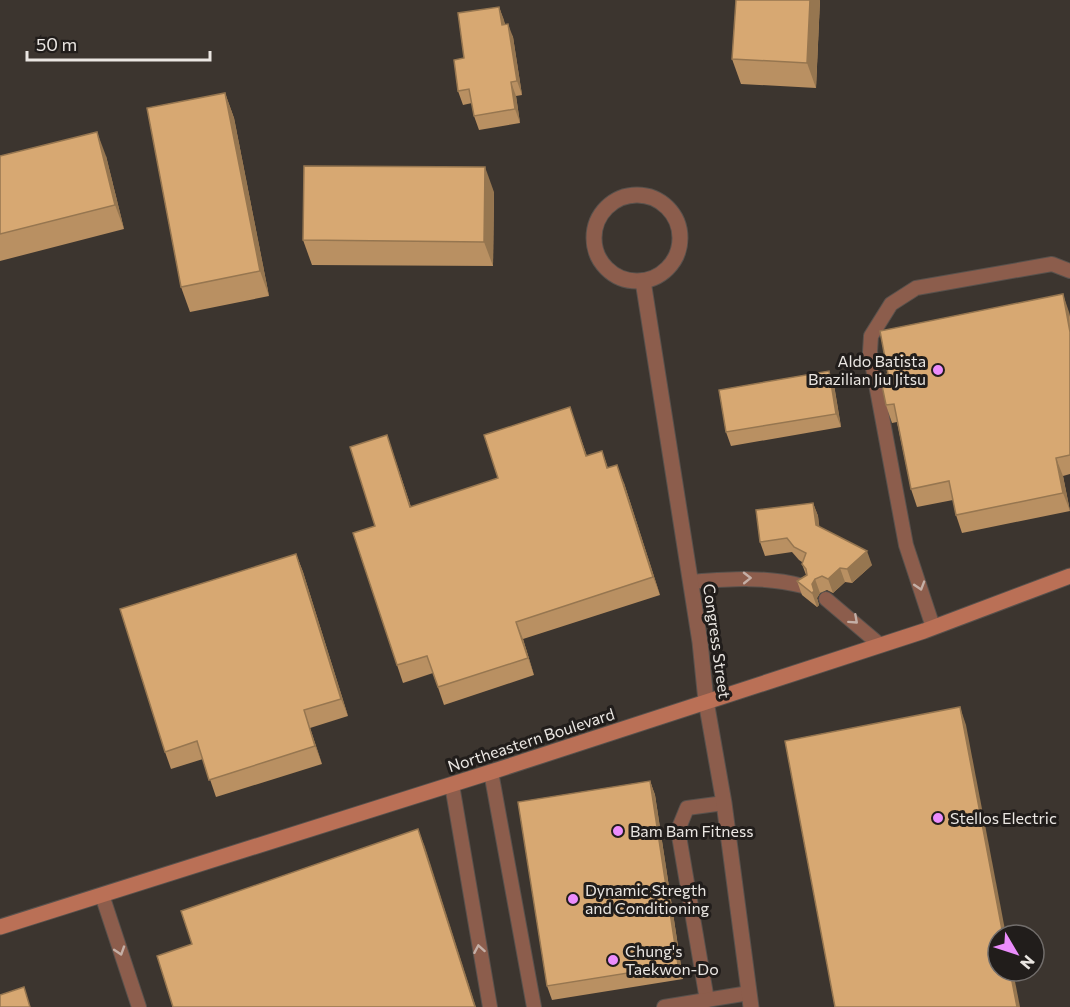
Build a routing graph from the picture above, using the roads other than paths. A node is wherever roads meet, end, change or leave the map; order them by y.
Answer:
1 (1070, 271) edge
2 (644, 281) junction
3 (1070, 576) edge
4 (691, 582) junction
5 (803, 586) edge
6 (826, 598) edge
7 (933, 627) junction
8 (879, 644) junction
9 (706, 701) junction
10 (491, 772) junction
11 (452, 785) junction
12 (724, 803) junction
13 (102, 895) junction
14 (0, 927) edge
15 (707, 1000) junction
16 (750, 1000) edge
17 (138, 1007) edge
18 (490, 1007) edge
19 (534, 1007) edge
20 (664, 1007) edge

1 -> 7 lane
2 - 2 street
2 - 4 street, Congress Street
3 - 7 street, Northeastern Boulevard
4 -> 5 lane
4 - 9 street, Congress Street
6 -> 8 lane
7 - 8 street, Northeastern Boulevard
8 - 9 street, Northeastern Boulevard
9 - 10 street, Northeastern Boulevard
9 - 12 street, Congress Street
10 - 11 street, Northeastern Boulevard
10 - 19 lane
11 - 13 street, Northeastern Boulevard
18 -> 11 lane
12 - 15 lane
12 - 16 street, Congress Street
13 - 14 street, Northeastern Boulevard
13 -> 17 lane
15 - 16 lane
15 - 20 lane

